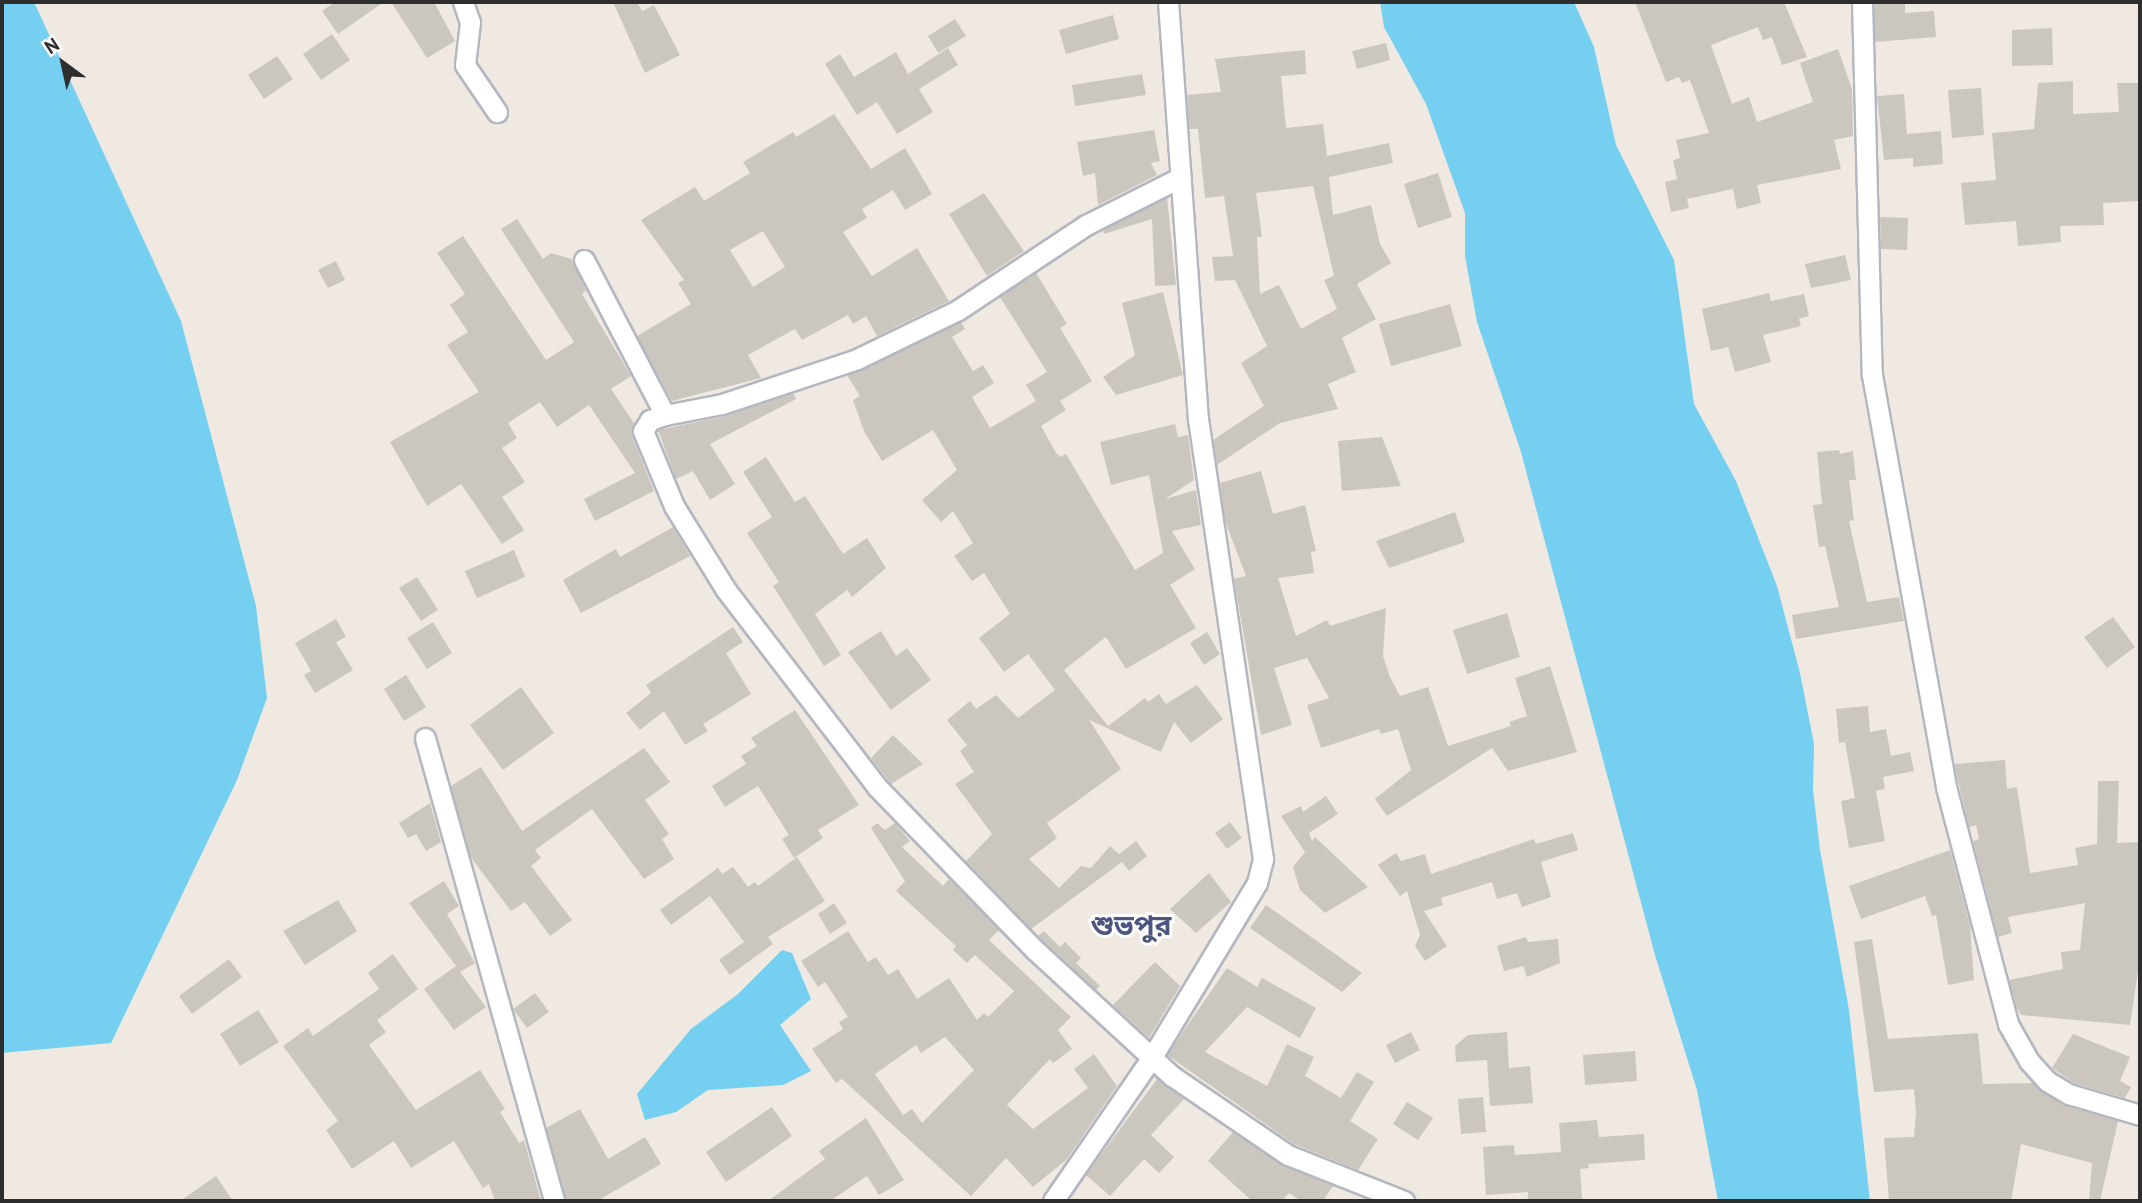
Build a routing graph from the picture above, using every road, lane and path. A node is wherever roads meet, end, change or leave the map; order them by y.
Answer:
1 (463, 2) edge
2 (1168, 2) edge
3 (1862, 2) edge
4 (497, 112) dead end
5 (1181, 177) junction
6 (584, 260) dead end
7 (665, 415) junction
8 (425, 738) dead end
9 (1152, 1057) junction
10 (2140, 1115) edge
11 (554, 1201) edge
12 (1053, 1201) edge
13 (1404, 1201) edge

1 - 4 street
2 - 5 street
3 - 10 street
5 - 7 street
5 - 9 street
6 - 7 street
7 - 9 street
8 - 11 street
9 - 12 street
9 - 13 street

